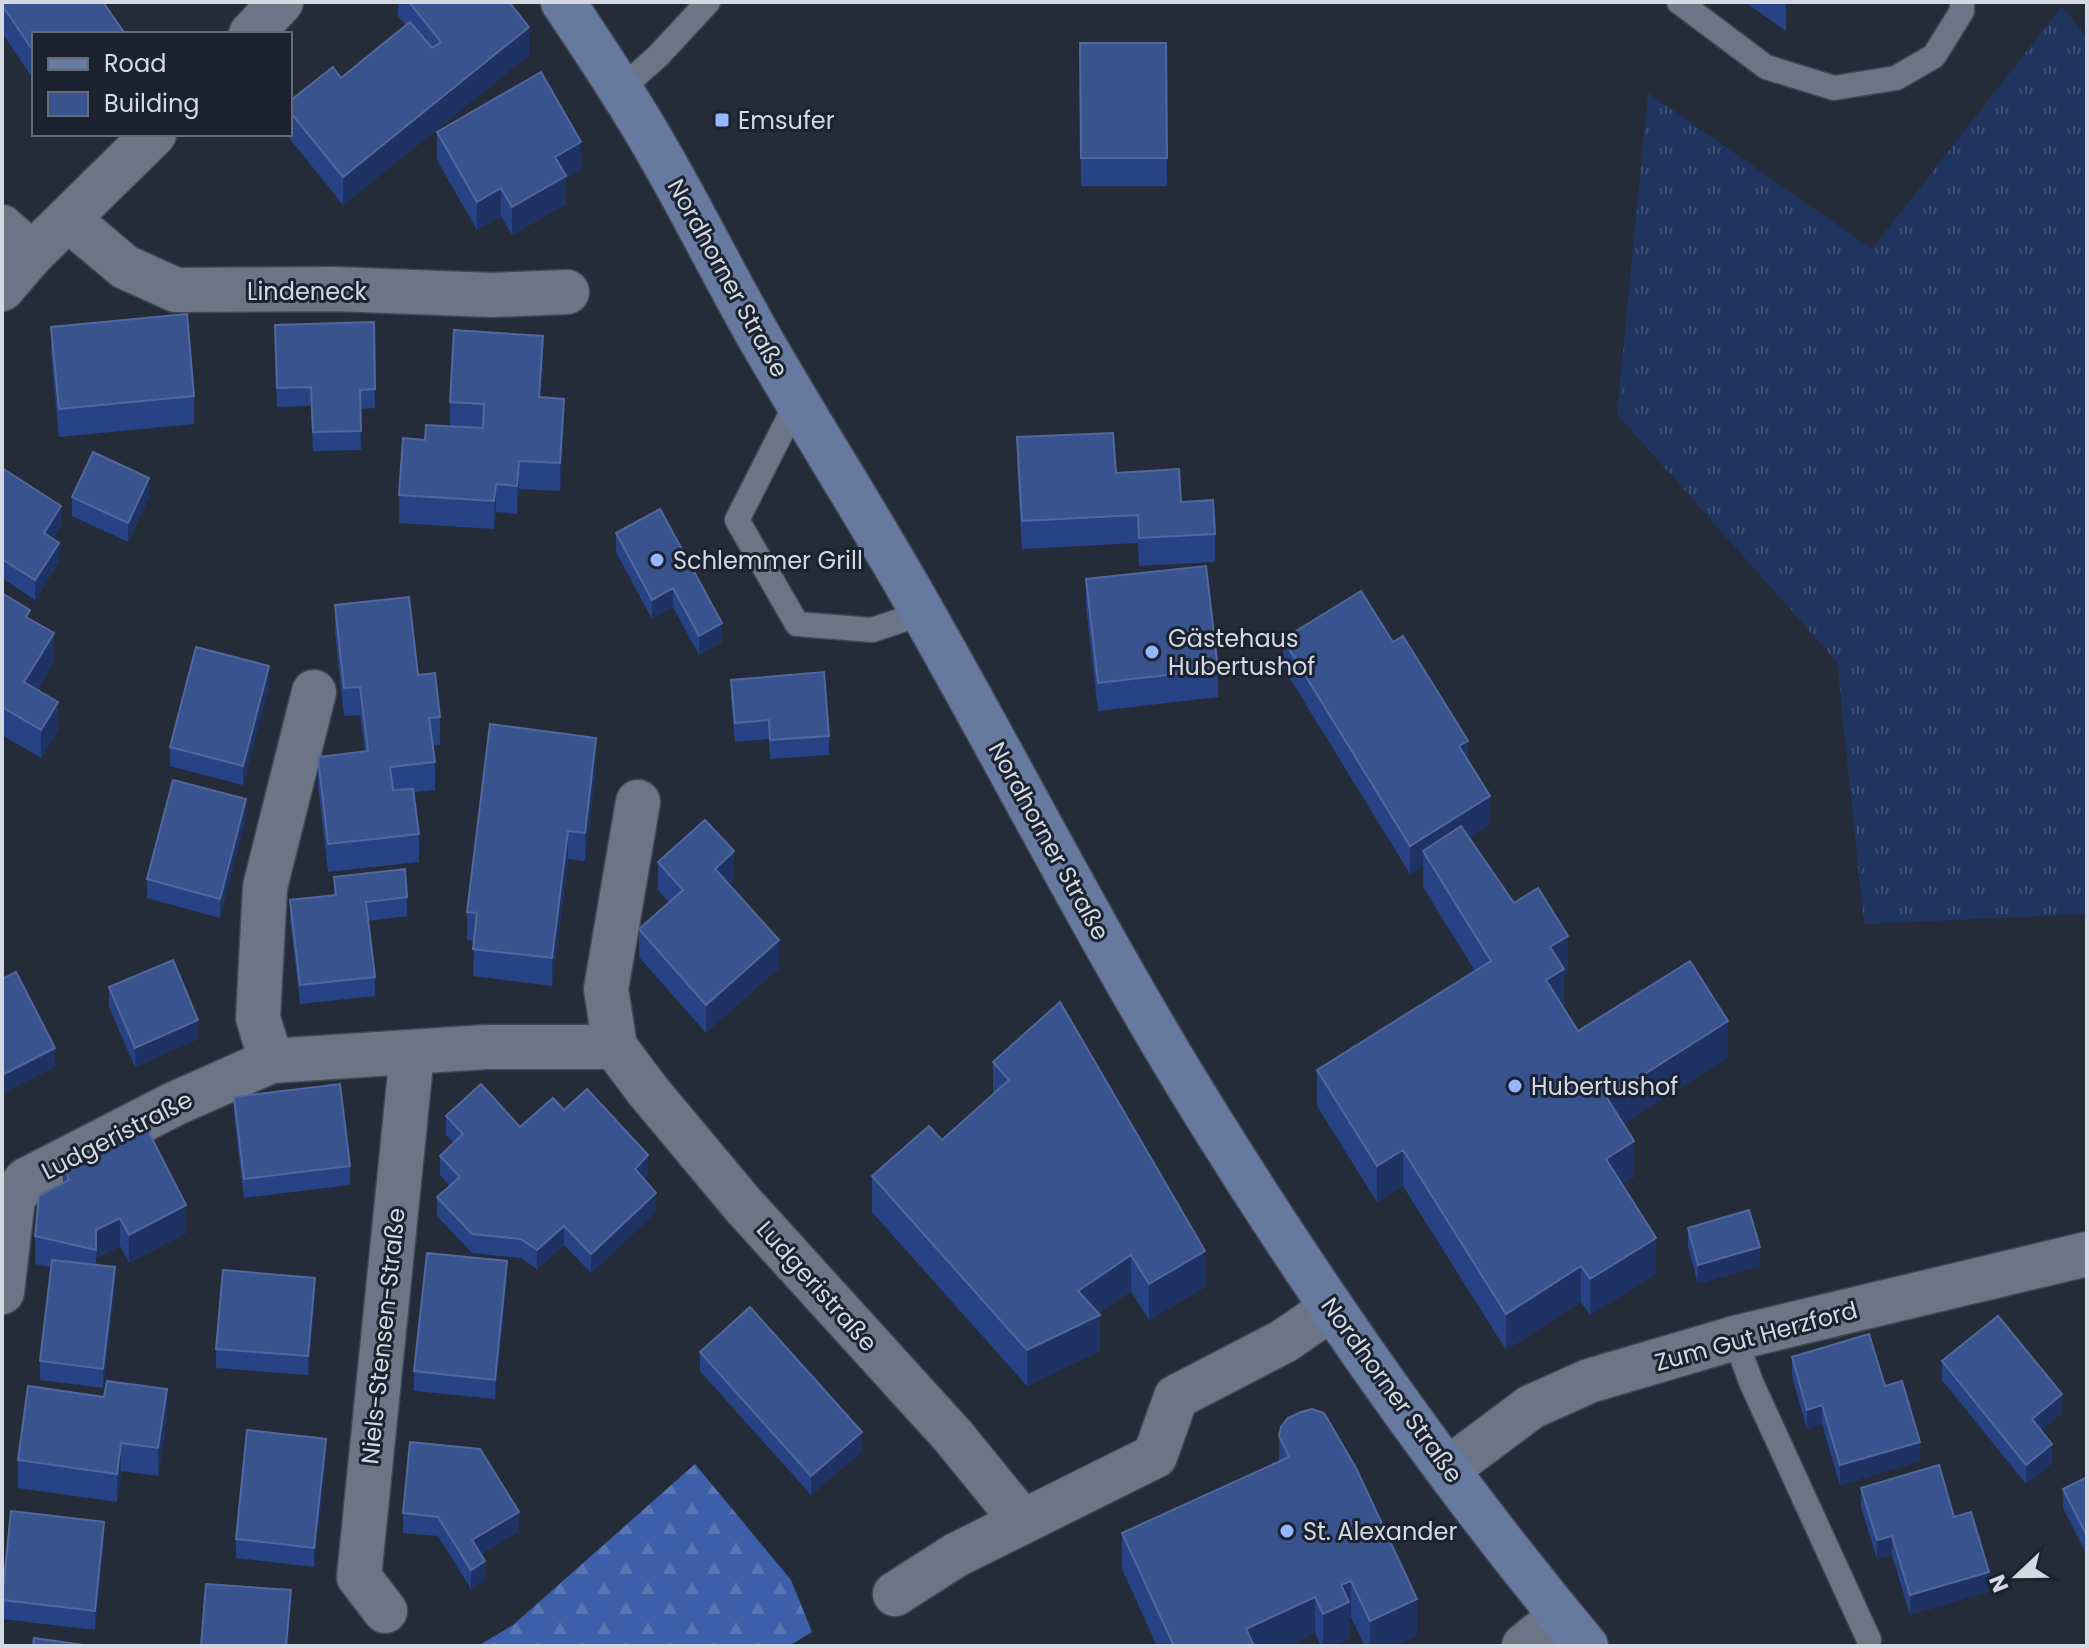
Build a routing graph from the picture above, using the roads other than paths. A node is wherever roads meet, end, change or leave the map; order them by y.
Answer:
1 (281, 2) edge
2 (563, 2) edge
3 (1679, 2) edge
4 (1962, 2) edge
5 (700, 5) edge
6 (253, 32) edge
7 (621, 89) junction
8 (152, 136) edge
9 (69, 220) junction
10 (17, 241) edge
11 (2, 289) edge
12 (567, 292) dead end
13 (797, 402) junction
14 (923, 613) junction
15 (314, 692) dead end
16 (638, 802) dead end
17 (615, 1047) junction
18 (412, 1053) junction
19 (271, 1061) junction
20 (2087, 1254) edge
21 (2, 1292) edge
22 (1332, 1308) junction
23 (1735, 1338) junction
24 (1448, 1469) junction
25 (1023, 1522) junction
26 (895, 1594) dead end
27 (385, 1611) dead end
28 (1574, 1631) edge
29 (1869, 1640) dead end
30 (1524, 1646) edge

1 - 6 street
2 - 7 main road, Nordhorner Straße
3 - 4 lane
5 - 7 lane
7 - 13 main road, Nordhorner Straße
8 - 9 street
9 - 10 street
9 - 12 street, Lindeneck
10 - 11 street
13 - 14 main road, Nordhorner Straße
13 - 14 lane
14 - 22 main road, Nordhorner Straße
15 - 19 street
16 - 17 street, Ludgeristraße
17 - 18 street, Ludgeristraße
17 - 25 street, Ludgeristraße
18 - 19 street, Ludgeristraße
18 - 27 street, Niels-Stensen-Straße
19 - 21 street, Ludgeristraße
20 - 23 street, Zum Gut Herzford
22 - 24 main road, Nordhorner Straße
22 - 25 street
23 - 24 street, Zum Gut Herzford
23 - 29 lane
24 - 28 main road, Nordhorner Straße
25 - 26 street
28 - 30 street

